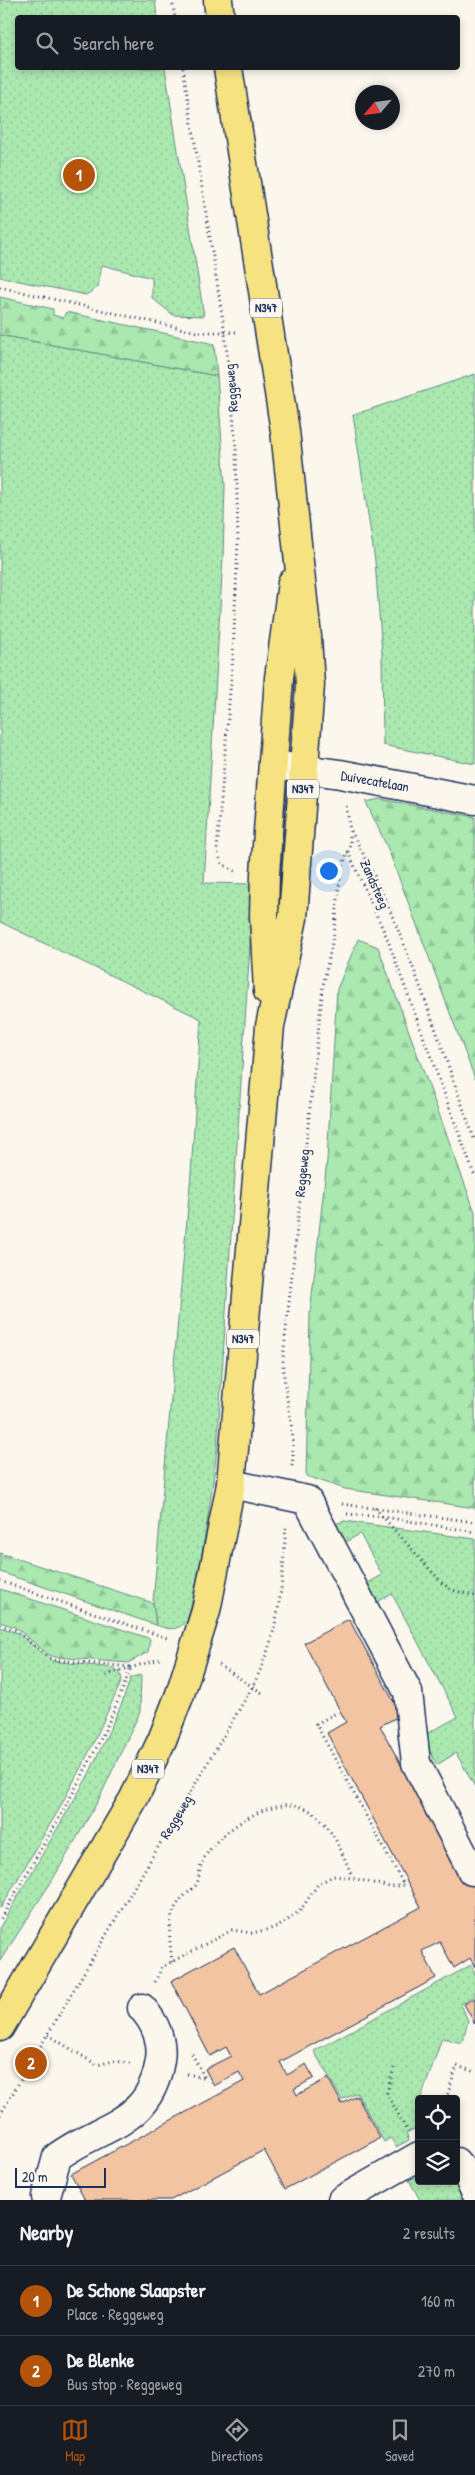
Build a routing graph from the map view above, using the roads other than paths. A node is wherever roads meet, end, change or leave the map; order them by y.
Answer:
1 (218, 0) edge
2 (220, 15) edge
3 (228, 70) edge
4 (297, 550) junction
5 (274, 765) junction
6 (305, 769) junction
7 (475, 800) edge
8 (270, 1026) junction
9 (231, 1484) junction
10 (472, 1871) dead end
11 (142, 2008) dead end
12 (0, 2027) edge
13 (413, 2144) edge
14 (460, 2167) edge
15 (475, 2191) edge
16 (46, 2197) dead end
17 (342, 2200) edge

1 - 2 main road
3 - 4 main road, N347
4 - 5 main road, N347
4 - 6 main road, N347
5 - 6 street, Duivecatelaan
5 - 8 main road, N347
6 - 7 street, Duivecatelaan
6 - 8 main road, N347
8 - 9 main road, N347
9 - 10 street
9 - 12 main road, N347
11 - 16 street
13 - 17 street
14 - 15 street

